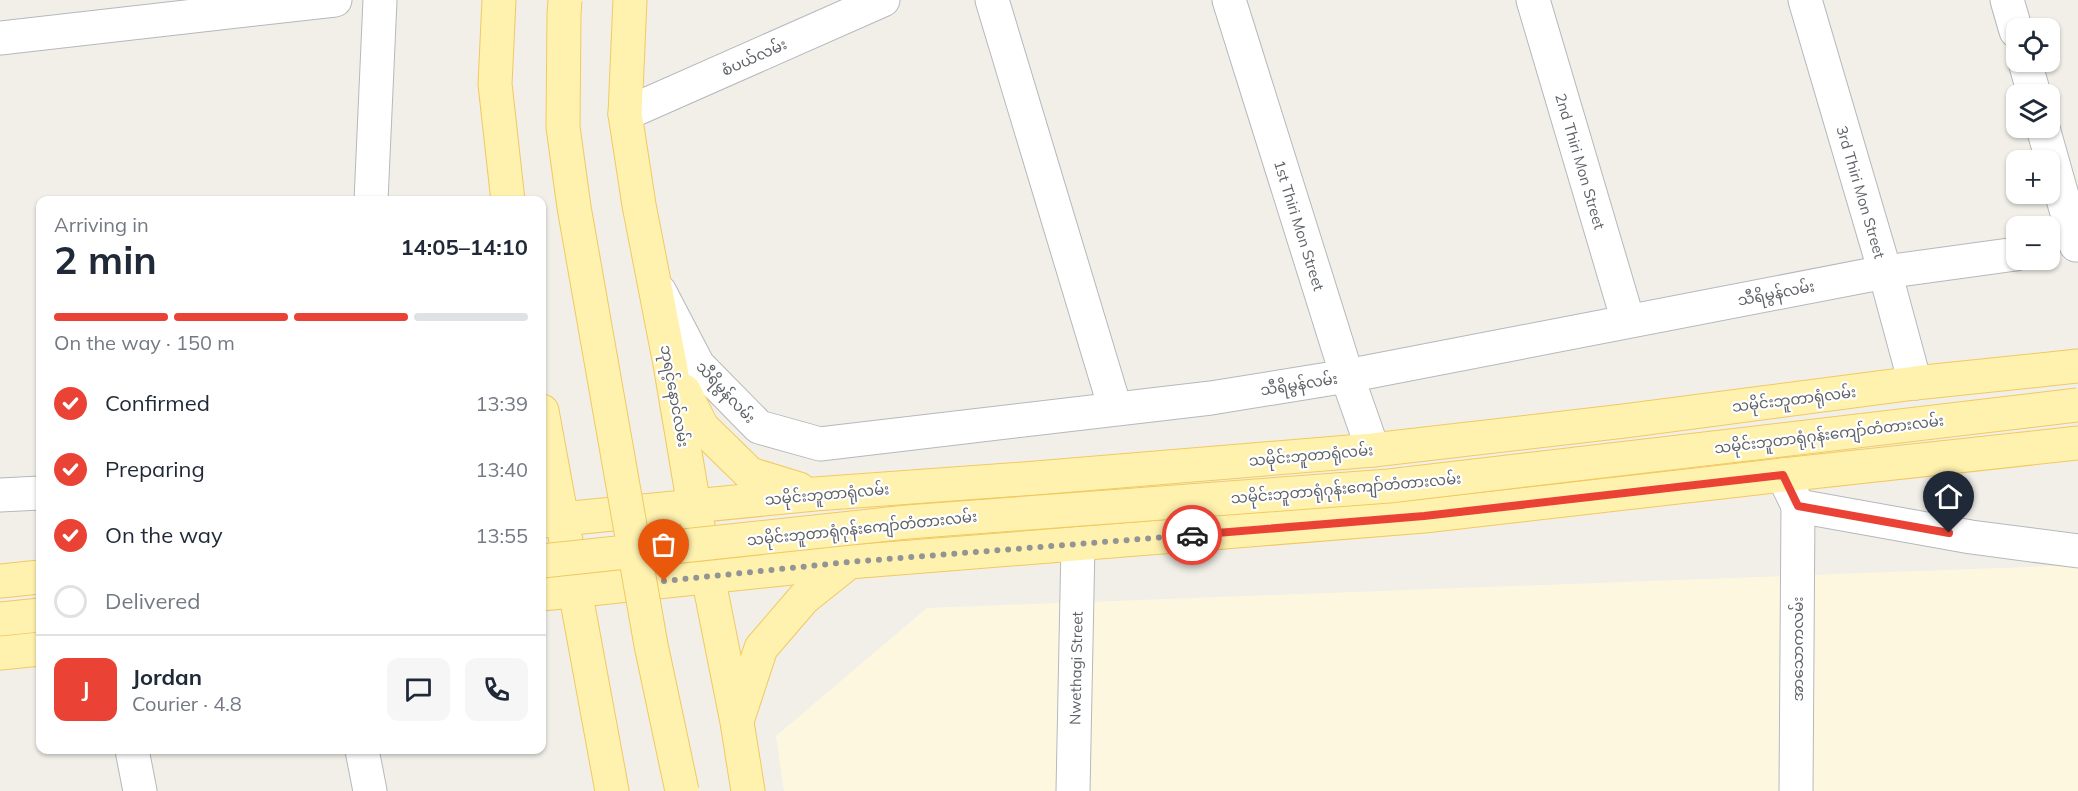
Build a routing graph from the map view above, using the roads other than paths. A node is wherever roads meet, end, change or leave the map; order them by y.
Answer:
1 (335, 0) edge
2 (380, 0) edge
3 (499, 0) edge
4 (566, 0) edge
5 (630, 0) edge
6 (883, 0) edge
7 (993, 0) edge
8 (1229, 0) edge
9 (1533, 0) edge
10 (1805, 0) edge
11 (2007, 0) edge
12 (2012, 18) edge
13 (0, 38) edge
14 (625, 114) junction
15 (2045, 138) edge
16 (370, 196) edge
17 (507, 196) edge
18 (2068, 246) edge
19 (2006, 255) edge
20 (1885, 272) junction
21 (654, 280) junction
22 (1628, 321) junction
23 (670, 364) junction
24 (2078, 366) edge
25 (1347, 376) junction
26 (1916, 383) junction
27 (2078, 405) edge
28 (1115, 408) junction
29 (2078, 443) edge
30 (1373, 450) junction
31 (546, 455) edge
32 (1783, 475) junction
33 (36, 493) edge
34 (815, 494) junction
35 (0, 495) edge
36 (694, 506) junction
37 (1798, 506) junction
38 (552, 520) edge
39 (1078, 544) junction
40 (2078, 551) edge
41 (546, 561) edge
42 (849, 562) junction
43 (709, 576) junction
44 (36, 577) edge
45 (0, 581) edge
46 (575, 590) junction
47 (546, 594) edge
48 (36, 615) edge
49 (0, 619) edge
50 (36, 649) edge
51 (0, 653) edge
52 (736, 722) junction
53 (133, 754) edge
54 (363, 754) edge
55 (140, 791) edge
56 (370, 791) edge
57 (612, 791) edge
58 (682, 791) edge
59 (748, 791) edge
60 (1073, 791) edge
61 (1796, 791) edge

1 - 13 street
2 - 16 street
3 - 17 main road
4 - 58 main road, bridge
5 - 14 main road, ဘုရင့်နောင်လမ်း
6 - 14 street, စံပယ်လမ်း
7 - 28 street
8 - 25 street, 1st Thiri Mon Street
9 - 22 street, 2nd Thiri Mon Street
10 - 20 street, 3rd Thiri Mon Street
11 - 12 street
14 - 21 main road, ဘုရင့်နောင်လမ်း
15 - 18 street
19 - 20 street, သီရိမွန်လမ်း
20 - 22 street, သီရိမွန်လမ်း
20 - 26 street, 3rd Thiri Mon Street
21 - 23 main road, ဘုရင့်နောင်လမ်း
21 - 28 street, သီရိမွန်လမ်း
22 - 25 street, သီရိမွန်လမ်း
23 - 34 main road
23 - 36 main road, ဘုရင့်နောင်လမ်း
24 - 26 main road, သမိုင်းဘူတာရုံလမ်း
25 - 28 street, သီရိမွန်လမ်း
25 - 30 street, 1st Thiri Mon Street
26 - 30 main road, သမိုင်းဘူတာရုံလမ်း
27 - 41 main road, သမိုင်းဘူတာရုံဂုန်းကျော်တံတားလမ်း, bridge
29 - 32 main road
30 - 34 main road, သမိုင်းဘူတာရုံလမ်း
31 - 38 main road
32 - 37 street
32 - 39 main road
33 - 35 street
34 - 36 main road, သမိုင်းဘူတာရုံလမ်း
36 - 38 main road, သမိုင်းဘူတာရုံလမ်း
36 - 43 main road, ဘုရင့်နောင်လမ်း
37 - 40 street
37 - 61 street, အာသောကလမ်း
38 - 46 main road
39 - 42 main road
39 - 60 street, Nwethagi Street
42 - 43 main road
42 - 52 main road
43 - 46 main road
43 - 52 main road, ဘုရင့်နောင်လမ်း
44 - 45 main road
46 - 47 main road
46 - 57 main road
48 - 49 main road
50 - 51 main road
52 - 59 main road, ဘုရင့်နောင်လမ်း
53 - 55 street
54 - 56 street

